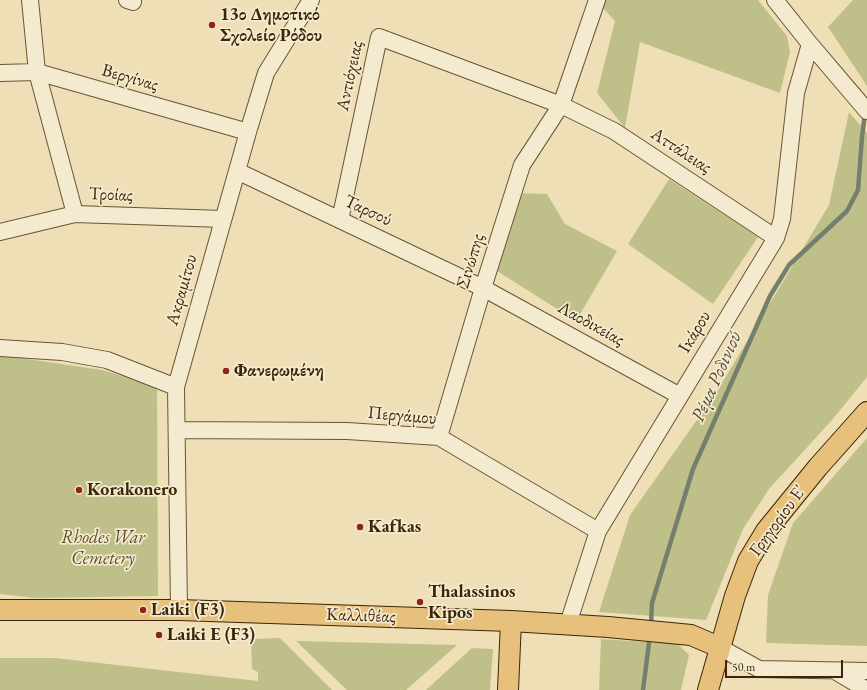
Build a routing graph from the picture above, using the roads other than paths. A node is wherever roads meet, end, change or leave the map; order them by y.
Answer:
1 (30, 0) edge
2 (311, 0) edge
3 (597, 0) edge
4 (775, 0) edge
5 (810, 44) junction
6 (37, 72) junction
7 (0, 73) edge
8 (561, 105) junction
9 (867, 111) edge
10 (248, 132) junction
11 (237, 171) junction
12 (75, 214) junction
13 (223, 219) junction
14 (340, 220) junction
15 (0, 232) edge
16 (776, 238) junction
17 (483, 288) junction
18 (0, 348) edge
19 (176, 387) junction
20 (680, 396) junction
21 (867, 412) edge
22 (177, 430) junction
23 (439, 437) junction
24 (598, 531) junction
25 (0, 610) edge
26 (179, 610) junction
27 (568, 624) junction
28 (511, 630) junction
29 (719, 647) junction
30 (834, 671) junction
31 (867, 671) edge
32 (508, 690) edge
33 (708, 690) edge
34 (867, 690) edge

1 - 6 street
2 - 10 street, Ακραμίτου
3 - 8 street, Σινώπης
4 - 5 street
5 - 9 street
5 - 16 street, Ικάρου
6 - 7 street, Βεργίνας
6 - 10 street, Βεργίνας
6 - 12 street
8 - 14 street, Αντιόχειας
8 - 16 street, Αττάλειας
8 - 17 street, Σινώπης
10 - 11 street, Ακραμίτου
11 - 13 street, Ακραμίτου
11 - 14 street, Ταρσού
12 - 13 street, Τροίας
12 - 15 street, Τροίας
13 - 19 street, Ακραμίτου
14 - 17 street, Ταρσού
16 - 20 street, Ικάρου
17 - 20 street, Λαοδικείας
17 - 23 street, Σινώπης
18 - 19 street
19 - 22 street, Ακραμίτου
20 - 24 street, Ικάρου
21 - 29 main road, Γρηγορίου Ε'
22 - 23 street, Περγάμου
22 - 26 street, Ακραμίτου
23 - 24 street, Περγάμου
24 - 27 street, Ικάρου
25 - 26 main road, Καλλιθέας
26 - 28 main road, Καλλιθέας
27 - 28 main road, Καλλιθέας
27 - 29 main road, Καλλιθέας
28 - 32 main road
29 - 30 street
29 - 33 main road, Γρηγορίου Ε'
30 - 31 street
30 - 34 street

